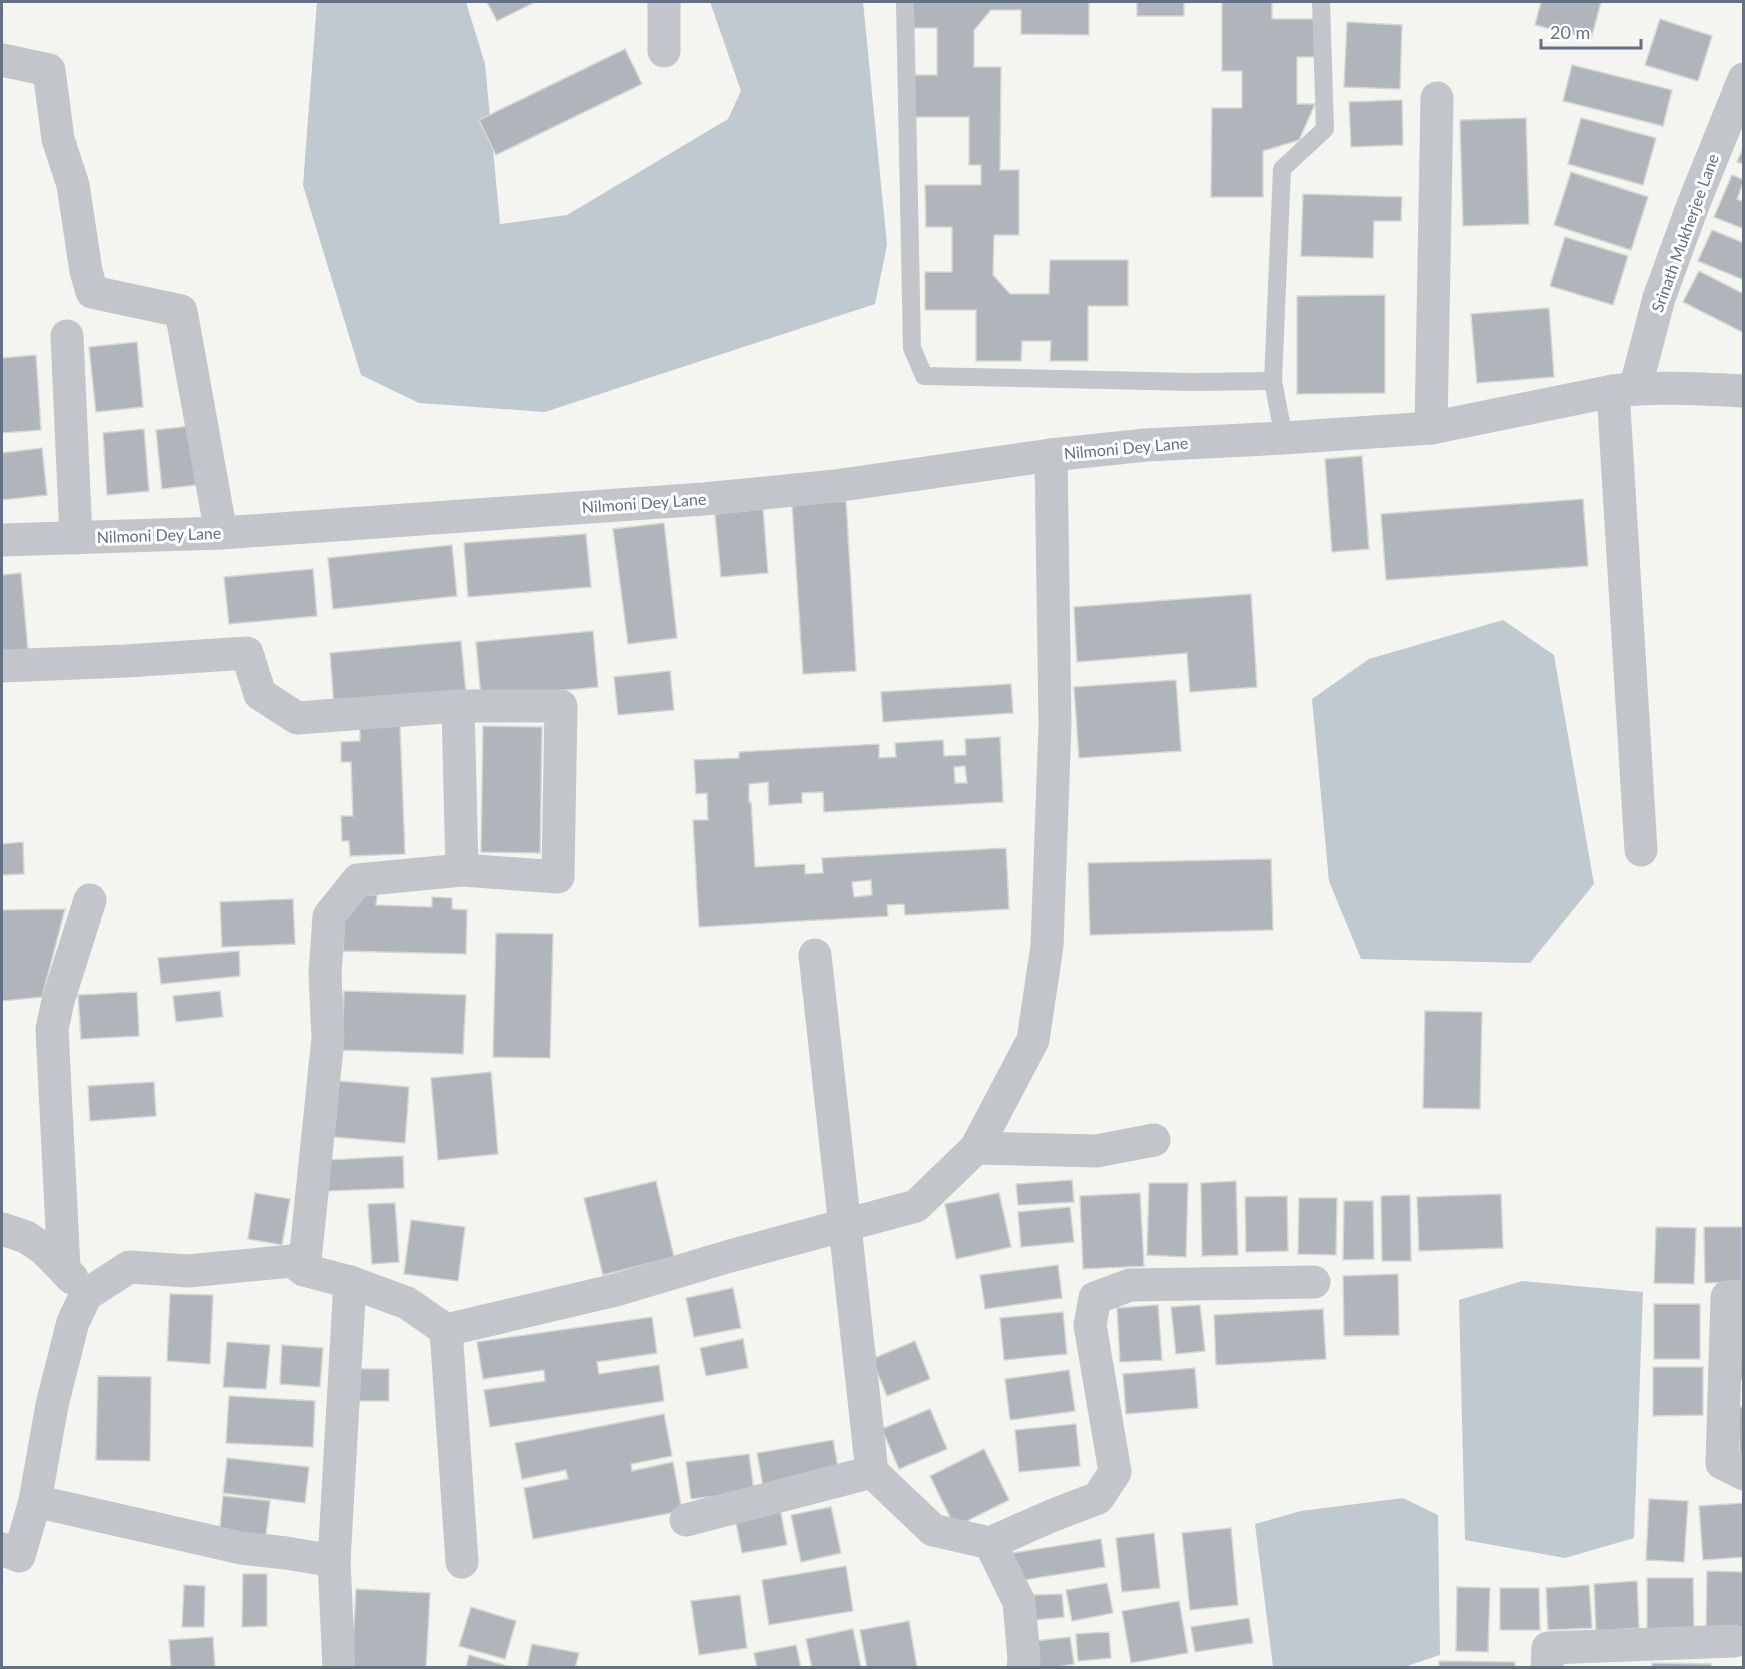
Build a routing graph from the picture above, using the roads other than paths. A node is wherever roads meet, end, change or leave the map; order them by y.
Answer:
1 (664, 2) edge
2 (905, 2) edge
3 (1321, 2) edge
4 (664, 51) dead end
5 (2, 60) edge
6 (1743, 79) edge
7 (1437, 98) dead end
8 (67, 336) dead end
9 (1273, 381) junction
10 (1624, 390) junction
11 (1743, 391) edge
12 (1431, 428) junction
13 (1284, 438) junction
14 (1051, 455) junction
15 (221, 533) junction
16 (76, 538) junction
17 (2, 540) edge
18 (2, 666) edge
19 (458, 706) junction
20 (1641, 850) dead end
21 (462, 870) junction
22 (90, 900) dead end
23 (815, 955) dead end
24 (1154, 1140) dead end
25 (976, 1148) junction
26 (846, 1225) junction
27 (2, 1229) edge
28 (64, 1268) junction
29 (304, 1270) junction
30 (350, 1282) junction
31 (1314, 1282) dead end
32 (86, 1295) junction
33 (1743, 1296) edge
34 (447, 1330) junction
35 (872, 1472) junction
36 (1743, 1474) edge
37 (35, 1501) junction
38 (686, 1520) dead end
39 (990, 1543) junction
40 (2, 1549) edge
41 (334, 1561) junction
42 (462, 1562) dead end
43 (1737, 1650) edge
44 (339, 1668) edge
45 (1023, 1668) edge
46 (1547, 1668) edge

1 - 4 street
2 - 9 lane
3 - 9 lane
5 - 15 street
6 - 10 street, Srinath Mukherjee Lane
7 - 12 street
8 - 16 street
9 - 13 lane
10 - 11 street, Nilmoni Dey Lane
10 - 12 street, Nilmoni Dey Lane
10 - 20 street, Srinath Mukherjee Lane
12 - 13 street, Nilmoni Dey Lane
13 - 14 street, Nilmoni Dey Lane
14 - 15 street, Nilmoni Dey Lane
14 - 25 street
15 - 16 street, Nilmoni Dey Lane
16 - 17 street, Nilmoni Dey Lane
18 - 19 street
19 - 21 street
19 - 21 street
21 - 29 street
22 - 28 street
23 - 26 street
24 - 25 street
25 - 26 street
26 - 34 street
26 - 35 street
27 - 28 street
28 - 32 street
29 - 30 street
29 - 32 street
30 - 34 street
30 - 41 street
31 - 39 street
32 - 37 street
33 - 36 street
34 - 42 street
35 - 38 street
35 - 39 street
37 - 40 street
37 - 41 street
39 - 45 street
41 - 44 street
43 - 46 street

